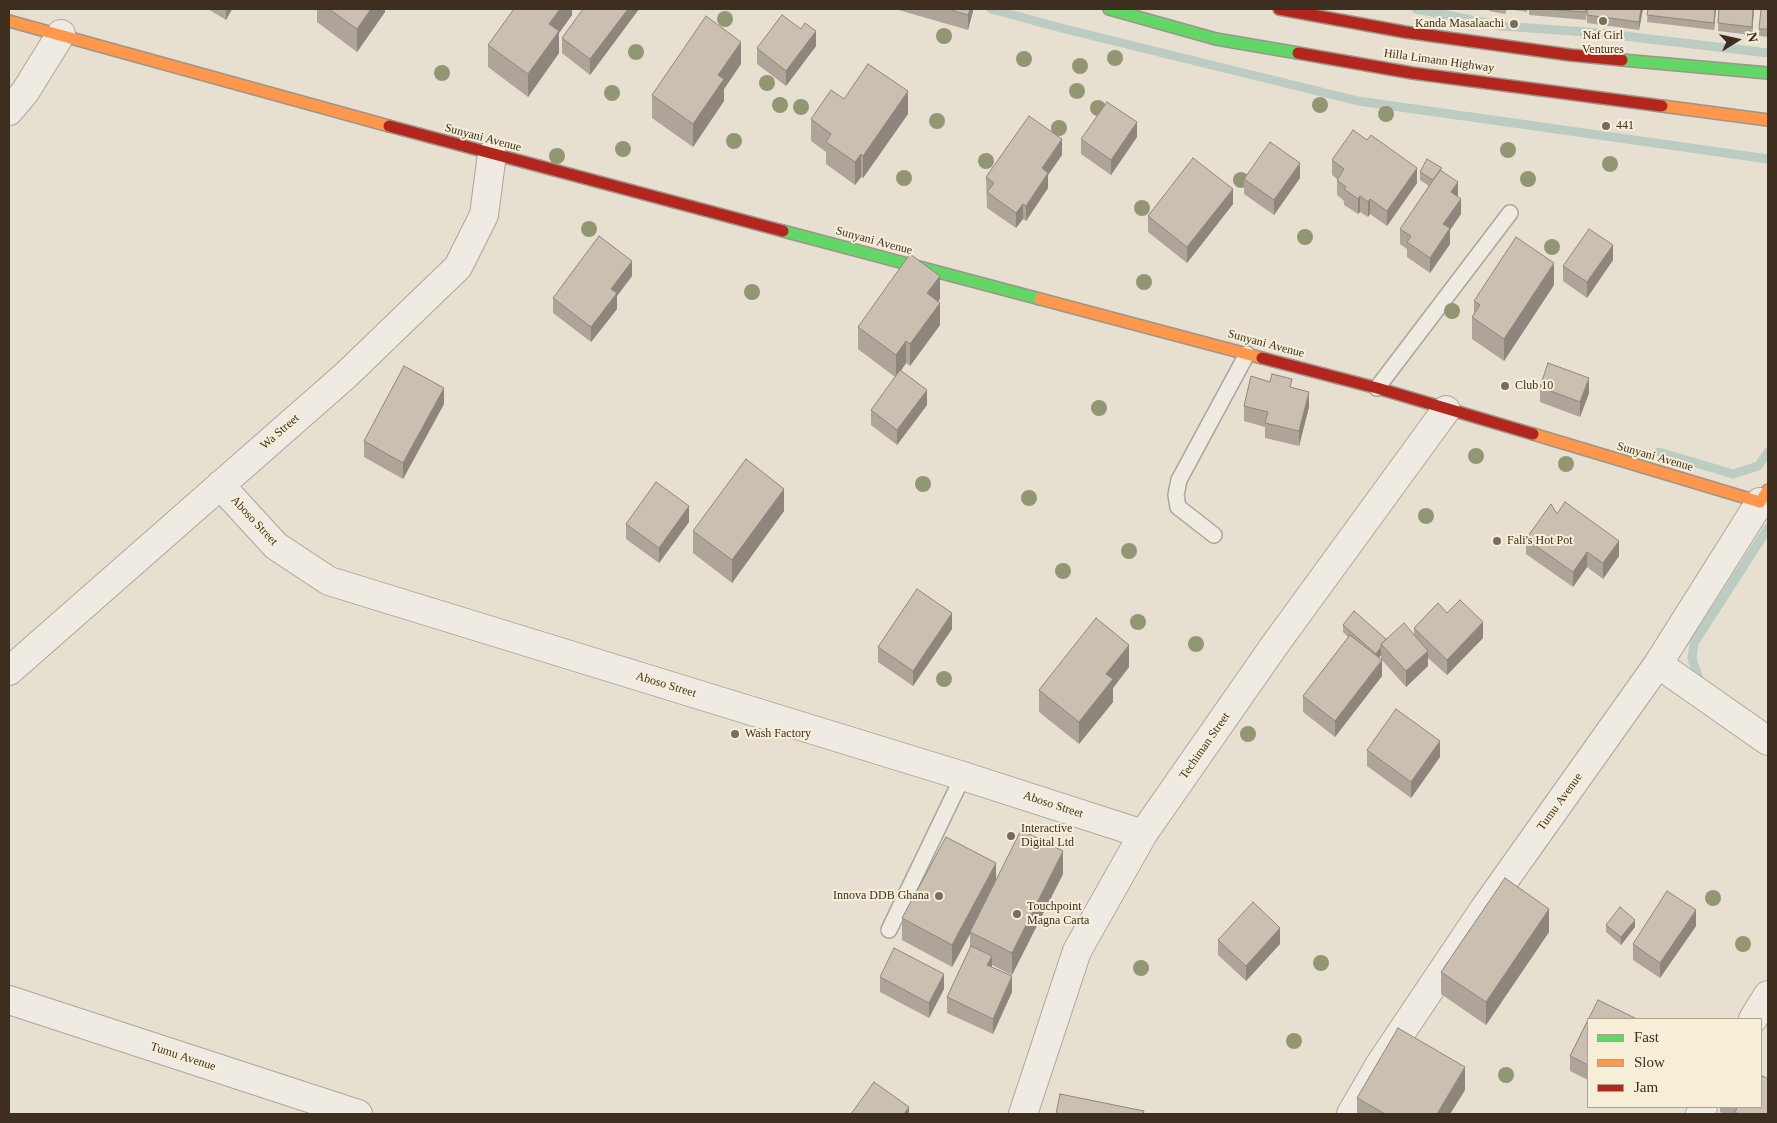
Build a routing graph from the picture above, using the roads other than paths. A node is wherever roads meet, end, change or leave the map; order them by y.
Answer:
1 (1109, 9) edge
2 (1279, 9) edge
3 (9, 21) edge
4 (60, 34) junction
5 (1768, 73) edge
6 (9, 111) edge
7 (1768, 120) edge
8 (492, 154) junction
9 (1510, 213) dead end
10 (1248, 354) junction
11 (1377, 388) junction
12 (1446, 410) junction
13 (220, 484) junction
14 (1764, 496) edge
15 (1214, 535) dead end
16 (1658, 664) junction
17 (9, 671) edge
18 (1768, 741) edge
19 (963, 776) junction
20 (1144, 834) junction
21 (889, 930) dead end
22 (1768, 994) edge
23 (9, 1000) edge
24 (1755, 1018) edge
25 (358, 1114) edge
26 (1022, 1114) edge
27 (1351, 1114) edge

1 - 7 street, Hilla Limann Highway
2 - 5 street, Hilla Limann Highway
3 - 4 street, Sunyani Avenue
4 - 6 street
4 - 8 street, Sunyani Avenue
8 - 10 street, Sunyani Avenue
8 - 13 street, Wa Street
9 - 11 lane
10 - 11 street, Sunyani Avenue
10 - 15 lane
11 - 12 street, Sunyani Avenue
12 - 14 street, Sunyani Avenue
12 - 20 street, Techiman Street
13 - 17 street, Wa Street
13 - 19 street, Aboso Street
14 - 16 street, Tumu Avenue
16 - 18 street
16 - 27 street, Tumu Avenue
19 - 20 street, Aboso Street
19 - 21 lane
20 - 26 street, Techiman Street
22 - 24 street
23 - 25 street, Tumu Avenue

